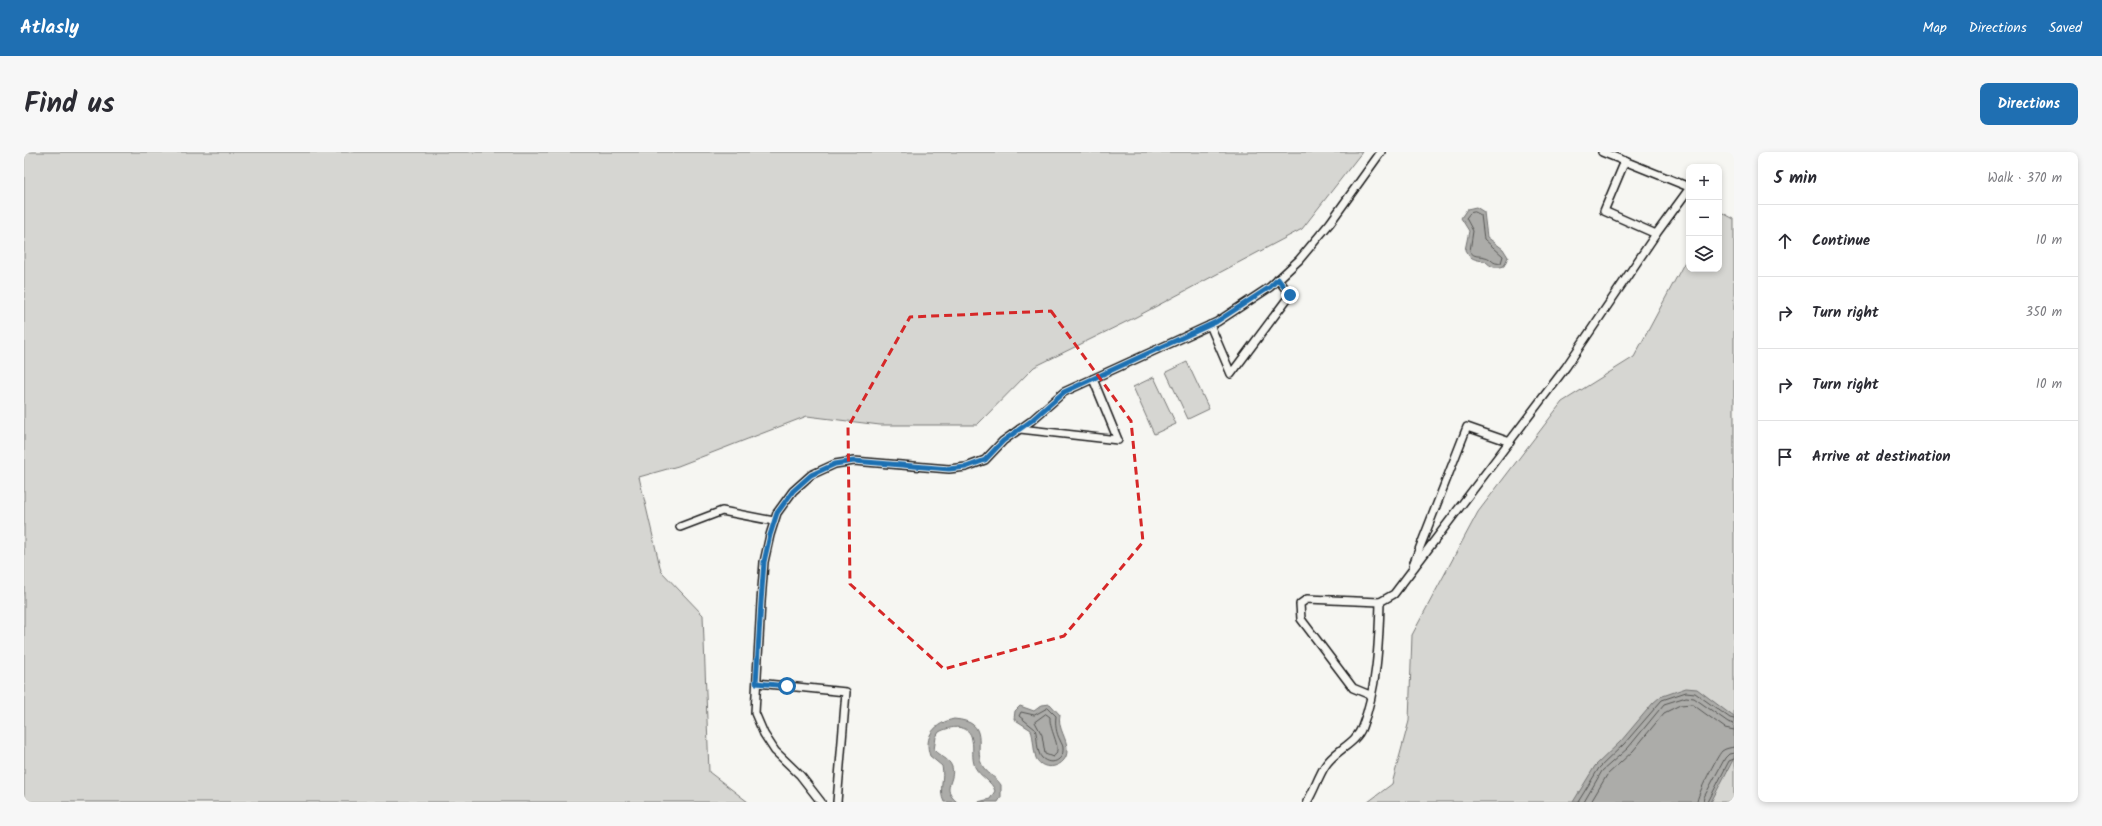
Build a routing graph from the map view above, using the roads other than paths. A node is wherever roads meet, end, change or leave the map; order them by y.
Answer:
1 (1381, 152) edge
2 (1602, 152) edge
3 (1625, 161) junction
4 (1686, 187) edge
5 (1686, 192) edge
6 (1656, 234) junction
7 (1278, 279) junction
8 (1210, 325) junction
9 (1093, 379) junction
10 (1020, 429) junction
11 (1510, 442) junction
12 (774, 521) junction
13 (680, 526) dead end
14 (1409, 574) junction
15 (1380, 602) junction
16 (756, 683) junction
17 (1370, 695) junction
18 (821, 802) edge
19 (837, 802) edge
20 (1307, 802) edge

1 - 7 lane
2 - 3 lane
3 - 4 lane
3 - 6 lane
5 - 6 lane
6 - 11 lane
7 - 8 lane
7 - 8 lane
8 - 9 lane
9 - 10 lane
9 - 10 lane
10 - 12 lane
11 - 14 lane
11 - 14 lane
12 - 13 lane
12 - 16 lane
14 - 15 lane
15 - 17 lane
15 - 17 lane
16 - 18 lane
16 - 19 lane
17 - 20 lane

